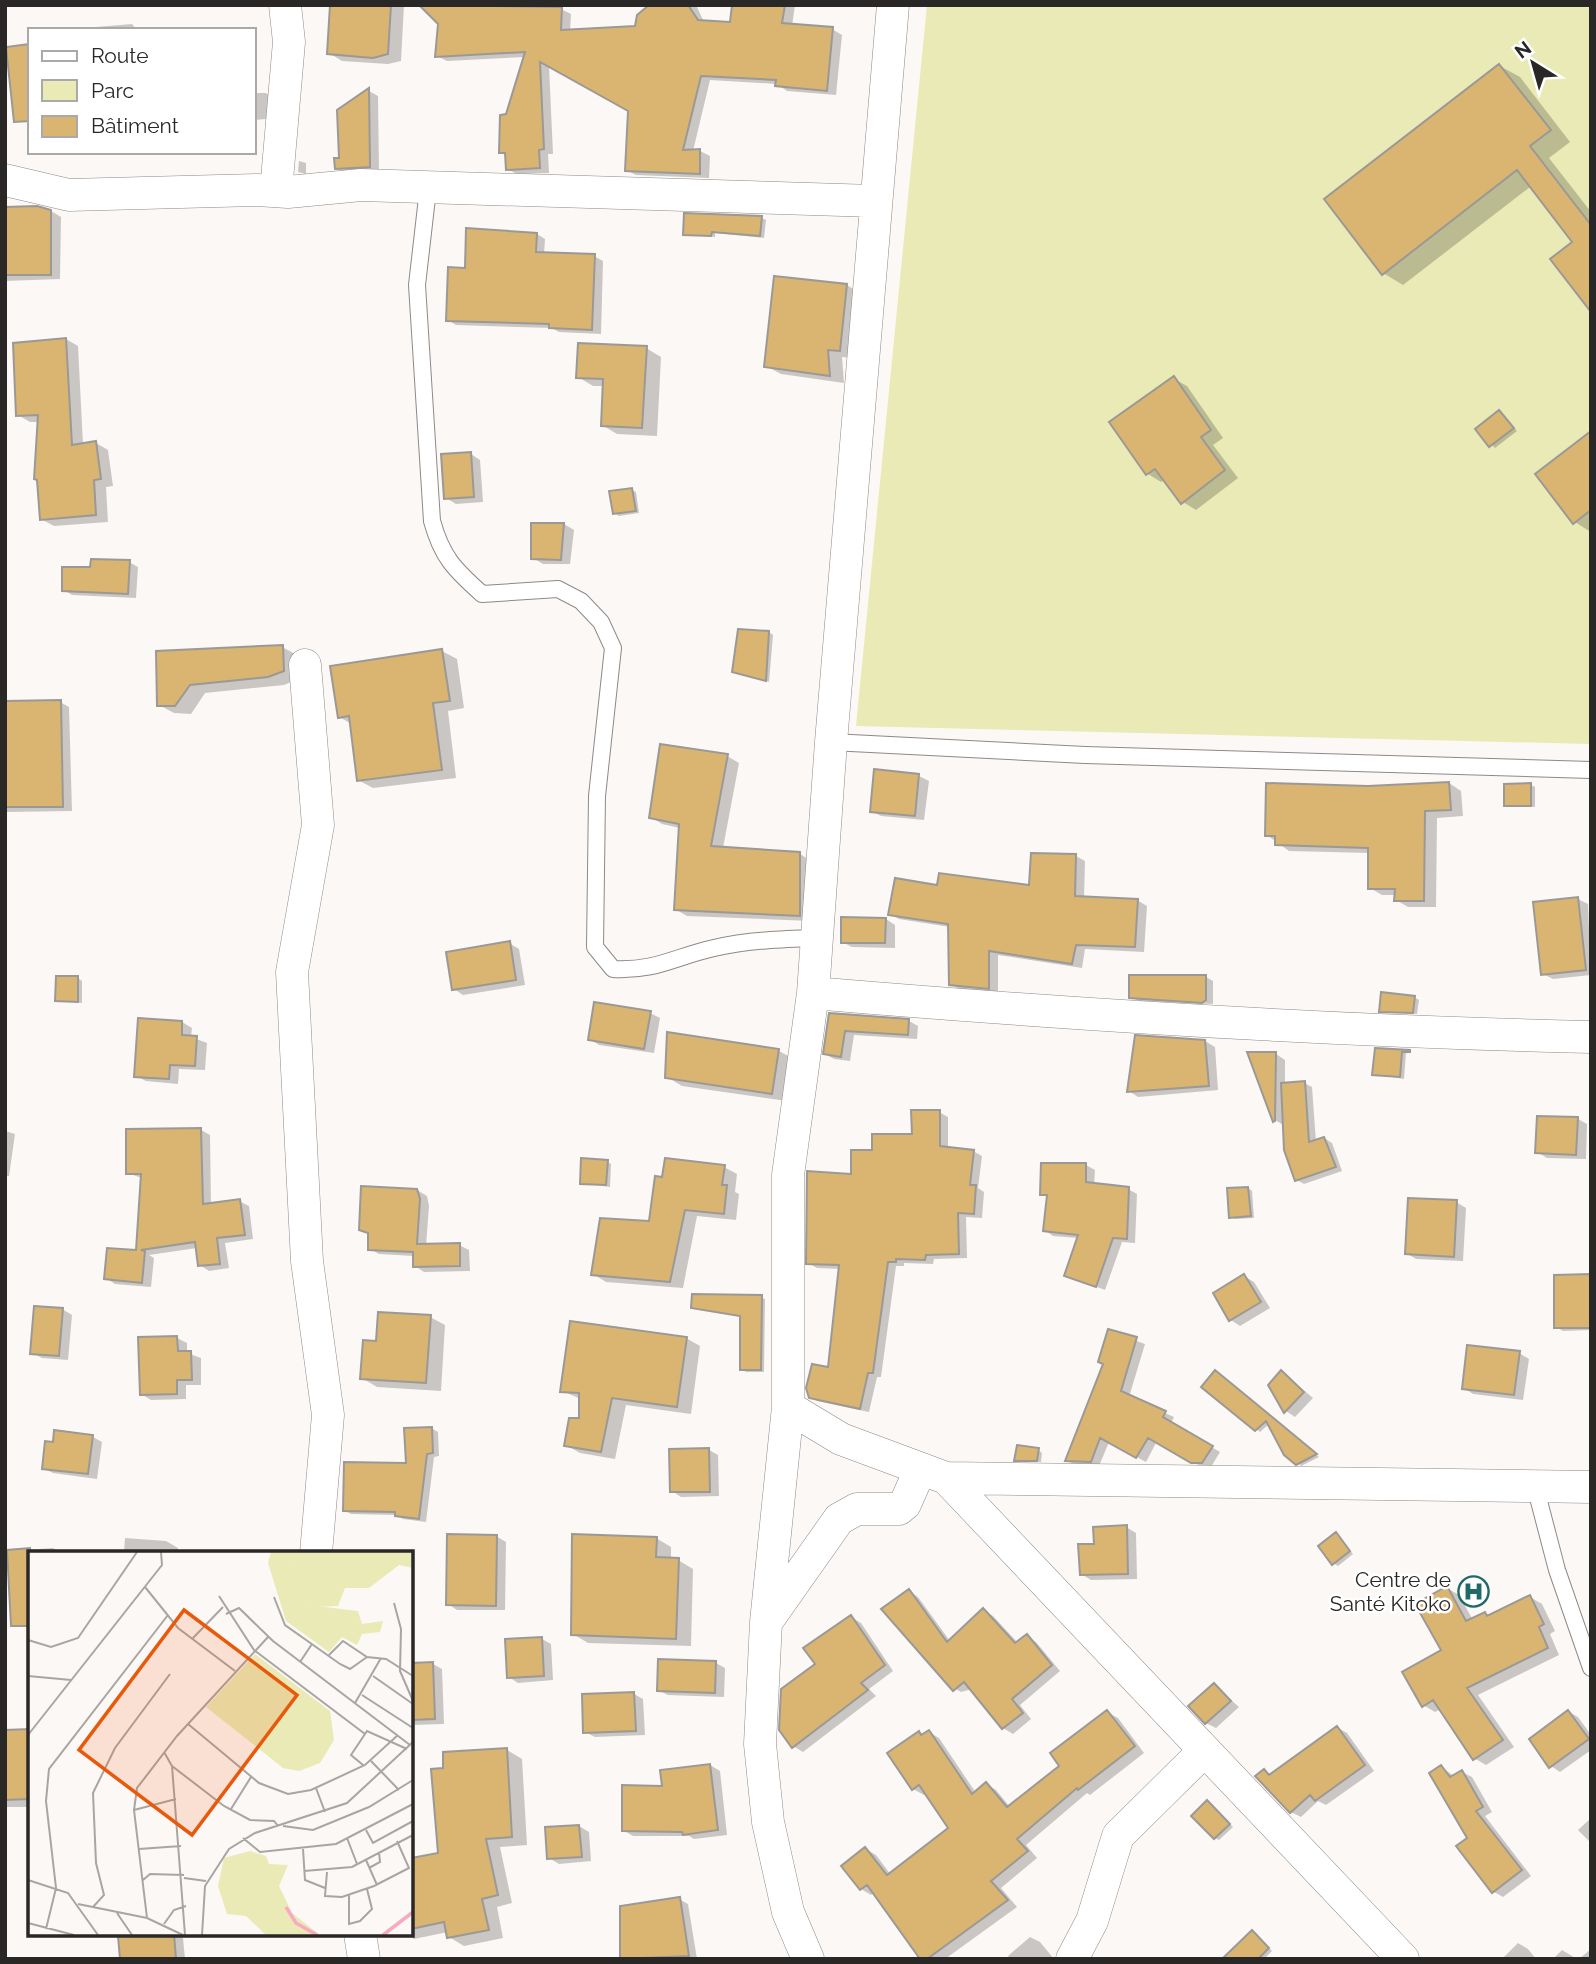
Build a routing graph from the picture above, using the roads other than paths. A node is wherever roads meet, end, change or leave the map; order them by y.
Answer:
1 (893, 5) edge
2 (279, 7) edge
3 (5, 180) edge
4 (428, 189) junction
5 (276, 191) junction
6 (874, 201) junction
7 (305, 665) dead end
8 (831, 742) junction
9 (1591, 770) edge
10 (818, 938) junction
11 (813, 993) junction
12 (1591, 1037) edge
13 (788, 1407) junction
14 (933, 1474) junction
15 (1535, 1486) junction
16 (1591, 1487) edge
17 (316, 1551) edge
18 (766, 1622) junction
19 (1591, 1668) edge
20 (1204, 1751) junction
21 (360, 1936) edge
22 (364, 1959) edge
23 (808, 1959) edge
24 (1072, 1959) edge
25 (1403, 1959) edge

1 - 6 street
2 - 5 street
3 - 5 street
4 - 5 street
4 - 6 street
4 - 10 lane
6 - 8 street
7 - 17 street
8 - 9 lane
8 - 10 street
10 - 11 street
11 - 12 street
11 - 13 street
13 - 14 street
13 - 18 street
14 - 15 street
14 - 18 street
14 - 20 street
15 - 16 street
15 - 19 lane
18 - 23 street
20 - 24 street
20 - 25 street
21 - 22 street

